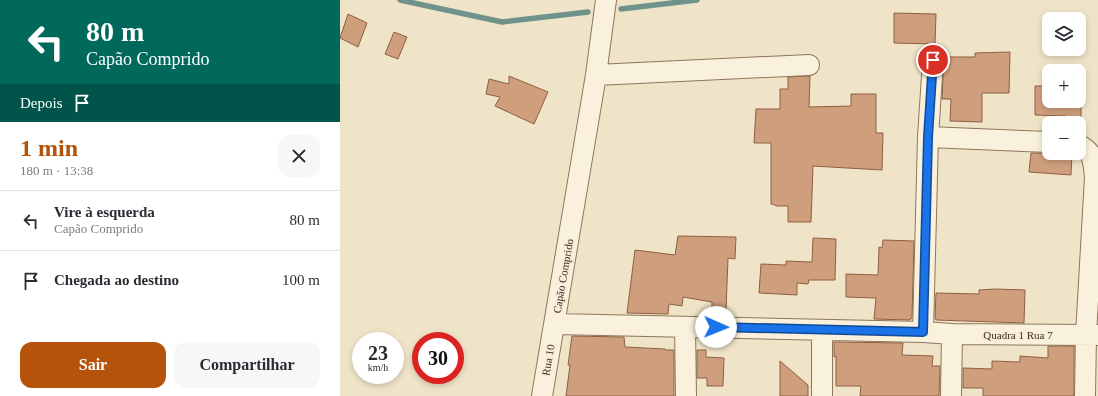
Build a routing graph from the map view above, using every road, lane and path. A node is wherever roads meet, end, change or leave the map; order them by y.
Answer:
1 (606, 0) edge
2 (933, 60) dead end
3 (809, 65) dead end
4 (596, 75) junction
5 (928, 137) junction
6 (1042, 142) edge
7 (1086, 149) edge
8 (555, 324) junction
9 (685, 327) junction
10 (822, 330) junction
11 (923, 332) junction
12 (952, 334) junction
13 (1092, 335) edge
14 (542, 396) edge
15 (686, 396) edge
16 (822, 396) edge
17 (951, 396) edge
18 (1086, 396) edge

1 - 4 street, Capão Comprido
2 - 5 street
3 - 4 street
4 - 8 street, Capão Comprido
5 - 6 street
5 - 11 street
7 - 13 street
8 - 9 street, Capão Comprido
8 - 14 street, Rua 10
9 - 10 street, Capão Comprido
9 - 15 street
10 - 11 street, Capão Comprido
10 - 16 street
11 - 12 street, Capão Comprido
12 - 13 street, Quadra 1 Rua 7
12 - 17 street
13 - 18 street

